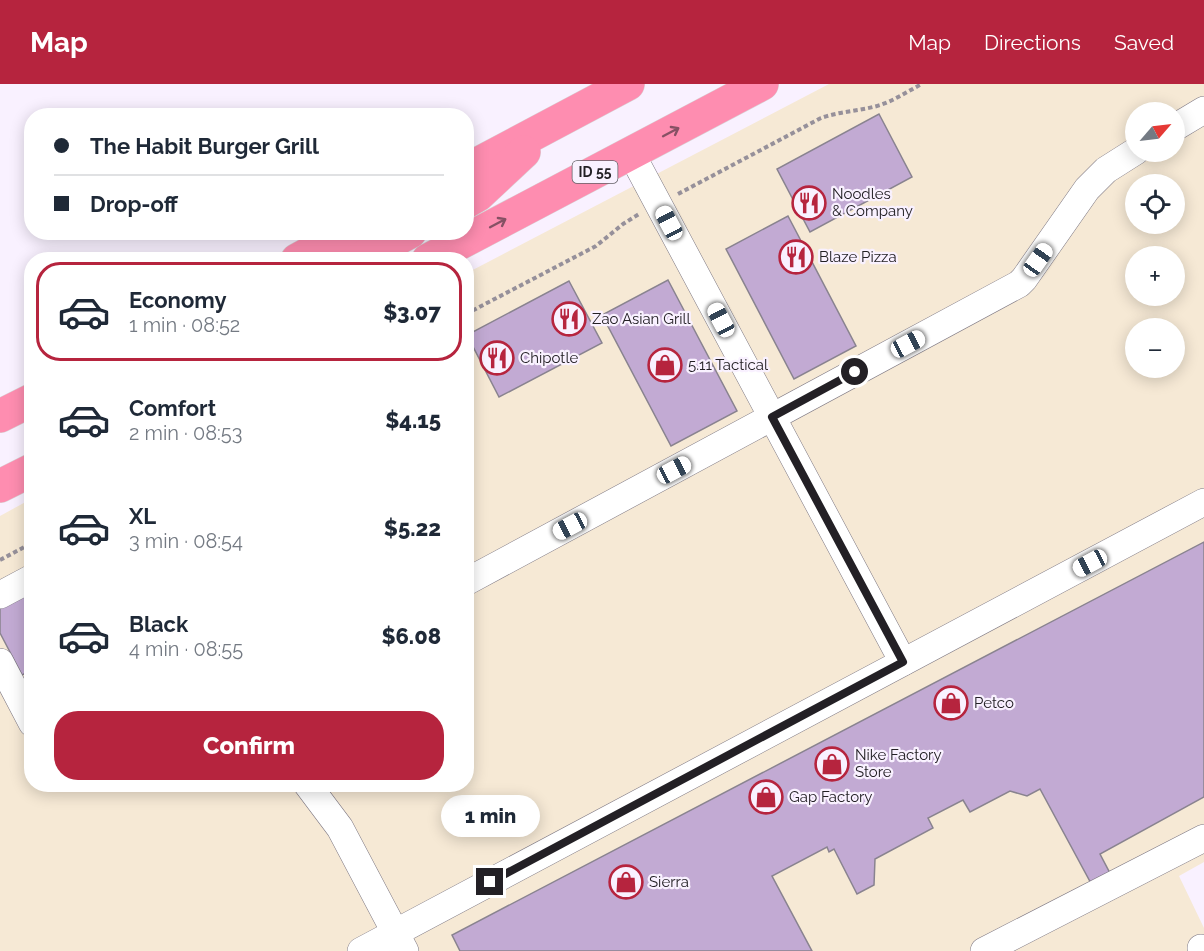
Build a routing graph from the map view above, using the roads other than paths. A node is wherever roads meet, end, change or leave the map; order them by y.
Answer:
1 (628, 84) edge
2 (762, 84) edge
3 (1204, 110) edge
4 (558, 121) junction
5 (1185, 121) edge
6 (631, 153) junction
7 (1125, 158) edge
8 (474, 166) edge
9 (474, 197) edge
10 (474, 236) edge
11 (333, 240) edge
12 (395, 240) edge
13 (466, 240) edge
14 (312, 252) edge
15 (373, 252) edge
16 (443, 252) edge
17 (24, 404) edge
18 (0, 416) edge
19 (772, 417) junction
20 (24, 474) edge
21 (0, 486) edge
22 (1204, 502) edge
23 (474, 578) edge
24 (24, 582) edge
25 (0, 594) edge
26 (0, 662) edge
27 (903, 662) junction
28 (24, 708) edge
29 (313, 792) edge
30 (334, 792) edge
31 (340, 828) junction
32 (1204, 838) edge
33 (400, 942) edge
34 (361, 951) edge
35 (984, 951) edge

1 - 4 highway
6 -> 2 highway, ID 55
3 - 5 street
4 - 8 highway
4 - 9 highway
10 -> 6 highway, ID 55
6 - 19 street
7 - 19 street
11 - 14 highway
12 - 15 highway
16 -> 13 highway, ID 55
17 - 18 highway
19 - 23 street
19 - 27 street
20 - 21 highway
22 - 27 street
24 - 25 street
26 - 28 street
27 - 33 street
29 - 31 street
30 - 31 street
31 - 33 street
32 - 35 street
33 - 34 street

